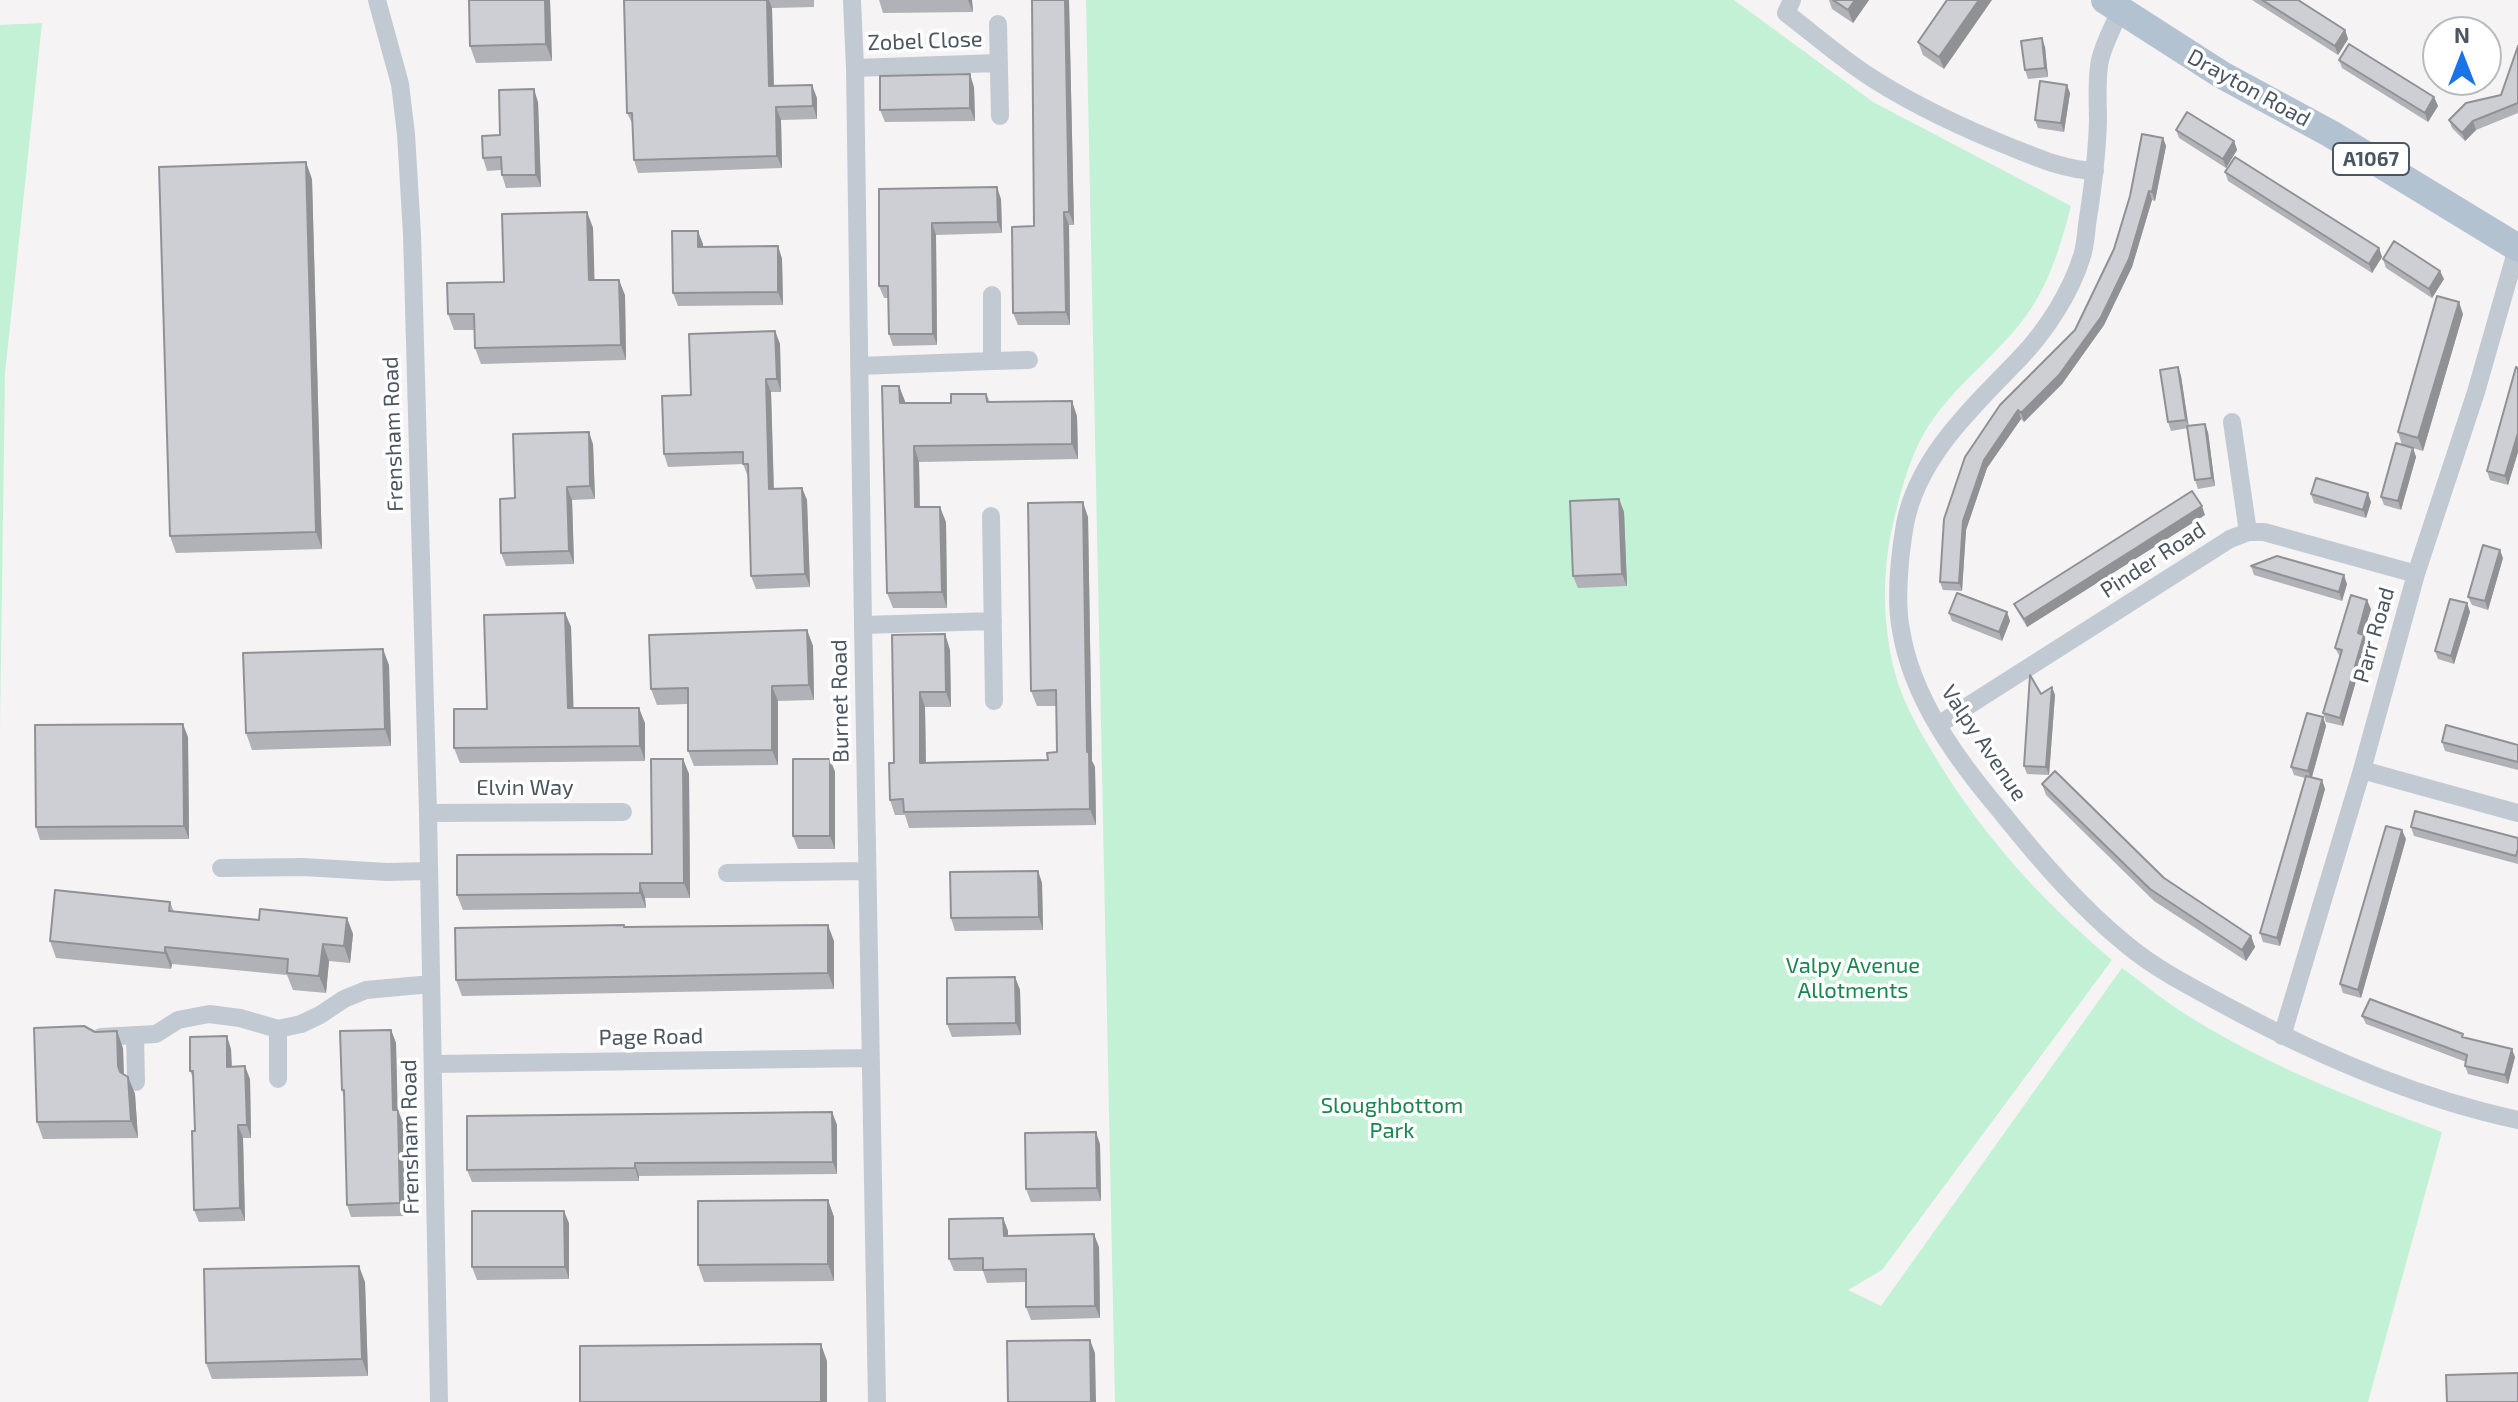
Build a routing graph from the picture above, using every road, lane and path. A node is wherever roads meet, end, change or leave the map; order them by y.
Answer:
1 (377, 0) edge
2 (852, 0) edge
3 (1792, 0) edge
4 (2113, 6) edge
5 (998, 24) dead end
6 (997, 63) junction
7 (855, 68) junction
8 (1000, 116) dead end
9 (2095, 171) junction
10 (2518, 247) edge
11 (992, 295) dead end
12 (1029, 360) dead end
13 (992, 361) junction
14 (859, 366) junction
15 (2232, 422) dead end
16 (991, 516) dead end
17 (2248, 532) junction
18 (2416, 574) junction
19 (993, 621) junction
20 (863, 625) junction
21 (994, 701) dead end
22 (1938, 725) junction
23 (2362, 770) junction
24 (623, 812) dead end
25 (428, 813) junction
26 (2518, 813) edge
27 (332, 848) dead end
28 (221, 868) dead end
29 (332, 868) junction
30 (428, 871) junction
31 (867, 871) junction
32 (727, 873) dead end
33 (431, 984) junction
34 (278, 1029) junction
35 (135, 1035) junction
36 (2282, 1036) junction
37 (101, 1037) edge
38 (870, 1058) junction
39 (433, 1064) junction
40 (278, 1079) dead end
41 (136, 1082) dead end
42 (2518, 1120) edge
43 (439, 1402) edge
44 (877, 1402) edge

1 - 25 street, Frensham Road
2 - 7 street, Burnet Road
3 - 9 street
4 - 9 street, Valpy Avenue
4 - 10 main road, Drayton Road / A1067
5 - 6 street, Zobel Close
6 - 7 street, Zobel Close
6 - 8 street, Zobel Close
7 - 14 street, Burnet Road
9 - 22 street, Valpy Avenue
10 - 18 street, Parr Road
11 - 13 street
12 - 13 street
13 - 14 street
14 - 20 street, Burnet Road
15 - 17 street
16 - 19 street
17 - 18 street
17 - 22 street, Pinder Road
18 - 23 street, Parr Road
19 - 20 street
19 - 21 street
20 - 31 street, Burnet Road
22 - 36 street, Valpy Avenue
23 - 26 street
23 - 36 street, Parr Road
24 - 25 street, Elvin Way
25 - 30 street, Frensham Road
27 - 29 street
28 - 29 street
29 - 30 street
30 - 33 street, Frensham Road
31 - 32 street
31 - 38 street, Burnet Road
33 - 34 street
33 - 39 street, Frensham Road
34 - 35 street
34 - 40 street
35 - 37 street
35 - 41 street
36 - 42 street, Valpy Avenue
38 - 39 street, Page Road
38 - 44 street, Burnet Road
39 - 43 street, Frensham Road

